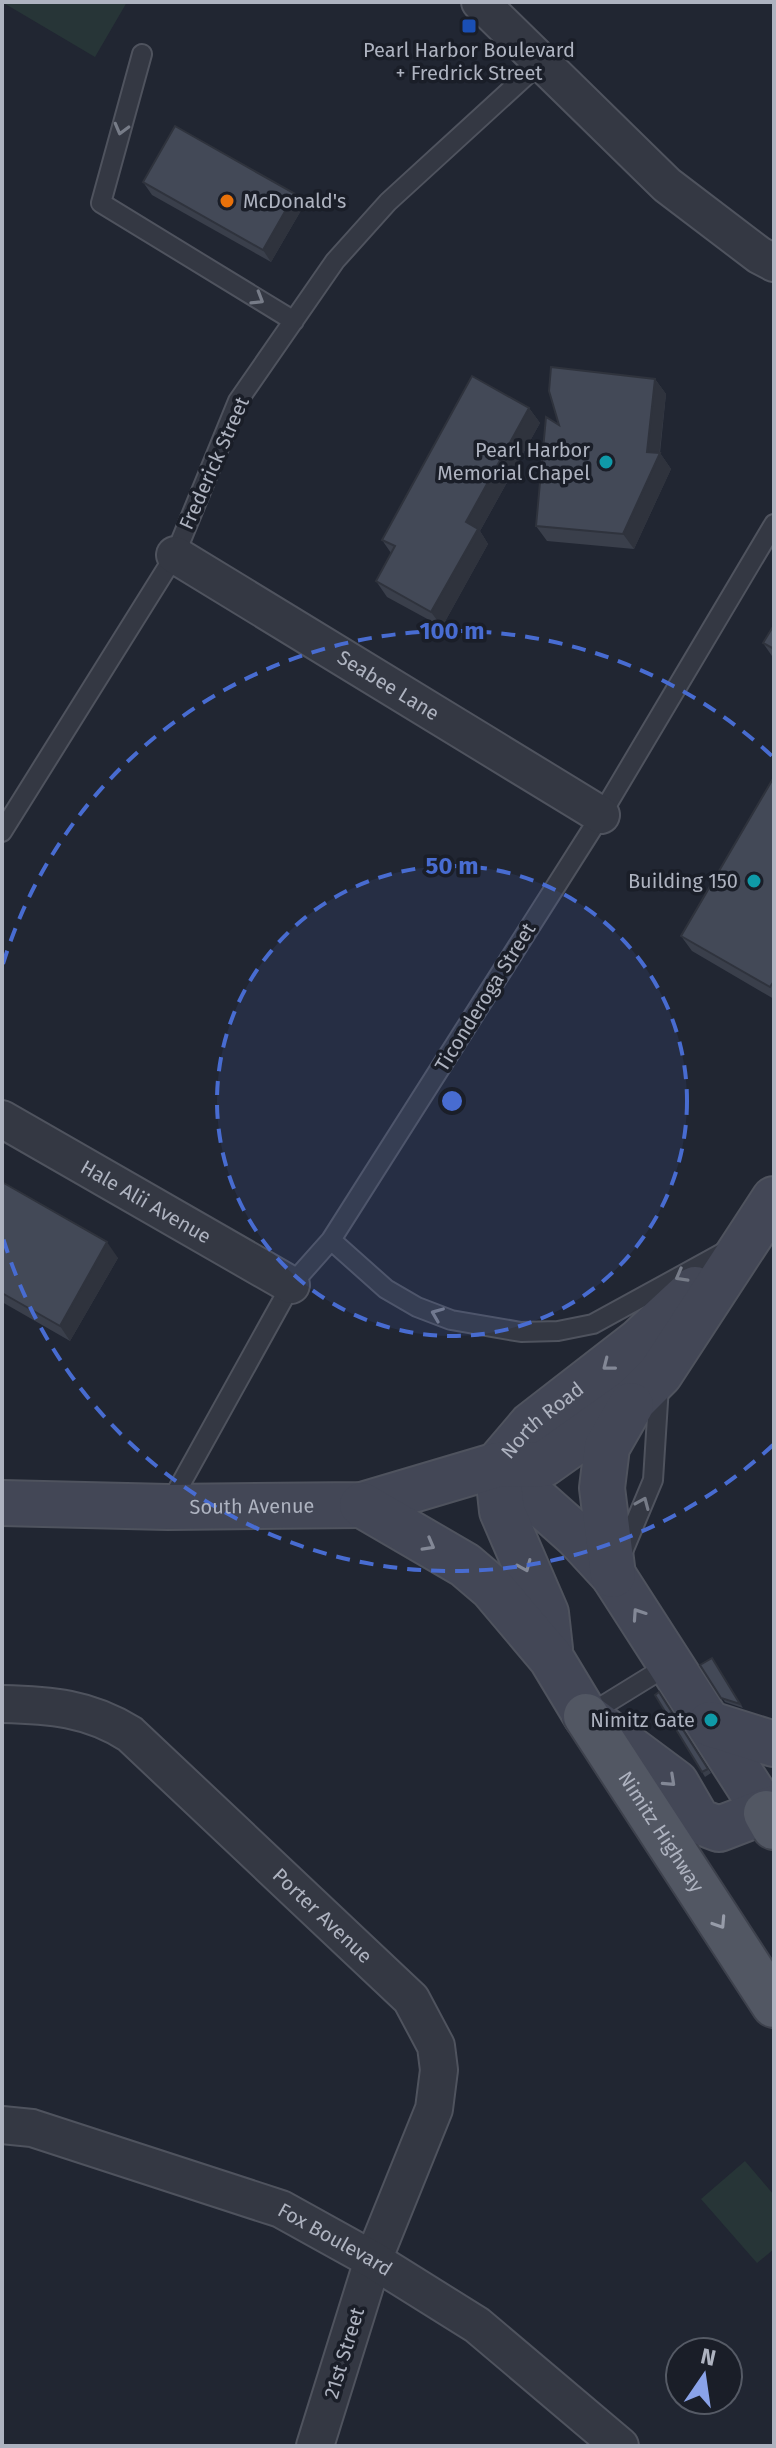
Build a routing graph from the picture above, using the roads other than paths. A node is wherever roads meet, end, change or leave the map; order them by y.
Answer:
1 (480, 2) edge
2 (142, 54) dead end
3 (540, 63) junction
4 (774, 263) edge
5 (294, 321) junction
6 (774, 524) edge
7 (175, 555) junction
8 (10, 803) edge
9 (601, 815) junction
10 (2, 832) edge
11 (2, 1119) edge
12 (765, 1219) edge
13 (331, 1240) junction
14 (291, 1285) junction
15 (647, 1387) junction
16 (497, 1465) junction
17 (2, 1503) edge
18 (362, 1505) junction
19 (168, 1507) junction
20 (613, 1575) junction
21 (551, 1658) junction
22 (672, 1663) junction
23 (2, 1704) edge
24 (586, 1716) junction
25 (710, 1724) junction
26 (774, 1744) edge
27 (771, 1816) edge
28 (774, 2005) edge
29 (2, 2125) edge
30 (373, 2260) junction
31 (315, 2446) edge
32 (620, 2446) edge

1 - 3 street
2 -> 5 lane
3 - 4 street
3 - 5 lane, Frederick Street
5 - 7 lane, Frederick Street
6 - 9 lane, Ticonderoga Street
7 - 8 lane, Frederick Street
7 - 9 street, Seabee Lane
8 - 10 lane, Frederick Street
9 - 13 lane, Ticonderoga Street
11 - 14 street, Hale Alii Avenue
12 -> 13 lane
12 - 15 street, North Road
12 -> 16 street, North Road
13 - 14 lane, Ticonderoga Street
14 - 19 lane, Ticonderoga Street
15 - 16 street, North Road
20 -> 15 street
16 - 18 street, South Avenue
16 - 20 street
16 -> 21 street
17 - 19 street, South Avenue
18 - 19 street, South Avenue
18 -> 21 street, Nimitz Highway
22 -> 20 street
21 - 24 street, Nimitz Highway
22 - 24 lane
22 - 25 street
23 - 30 street, Porter Avenue
24 -> 27 street
24 -> 28 main road, Nimitz Highway
25 - 26 street
25 - 27 street
29 - 30 street, Fox Boulevard
30 - 31 street, 21st Street
30 - 32 street, Fox Boulevard

